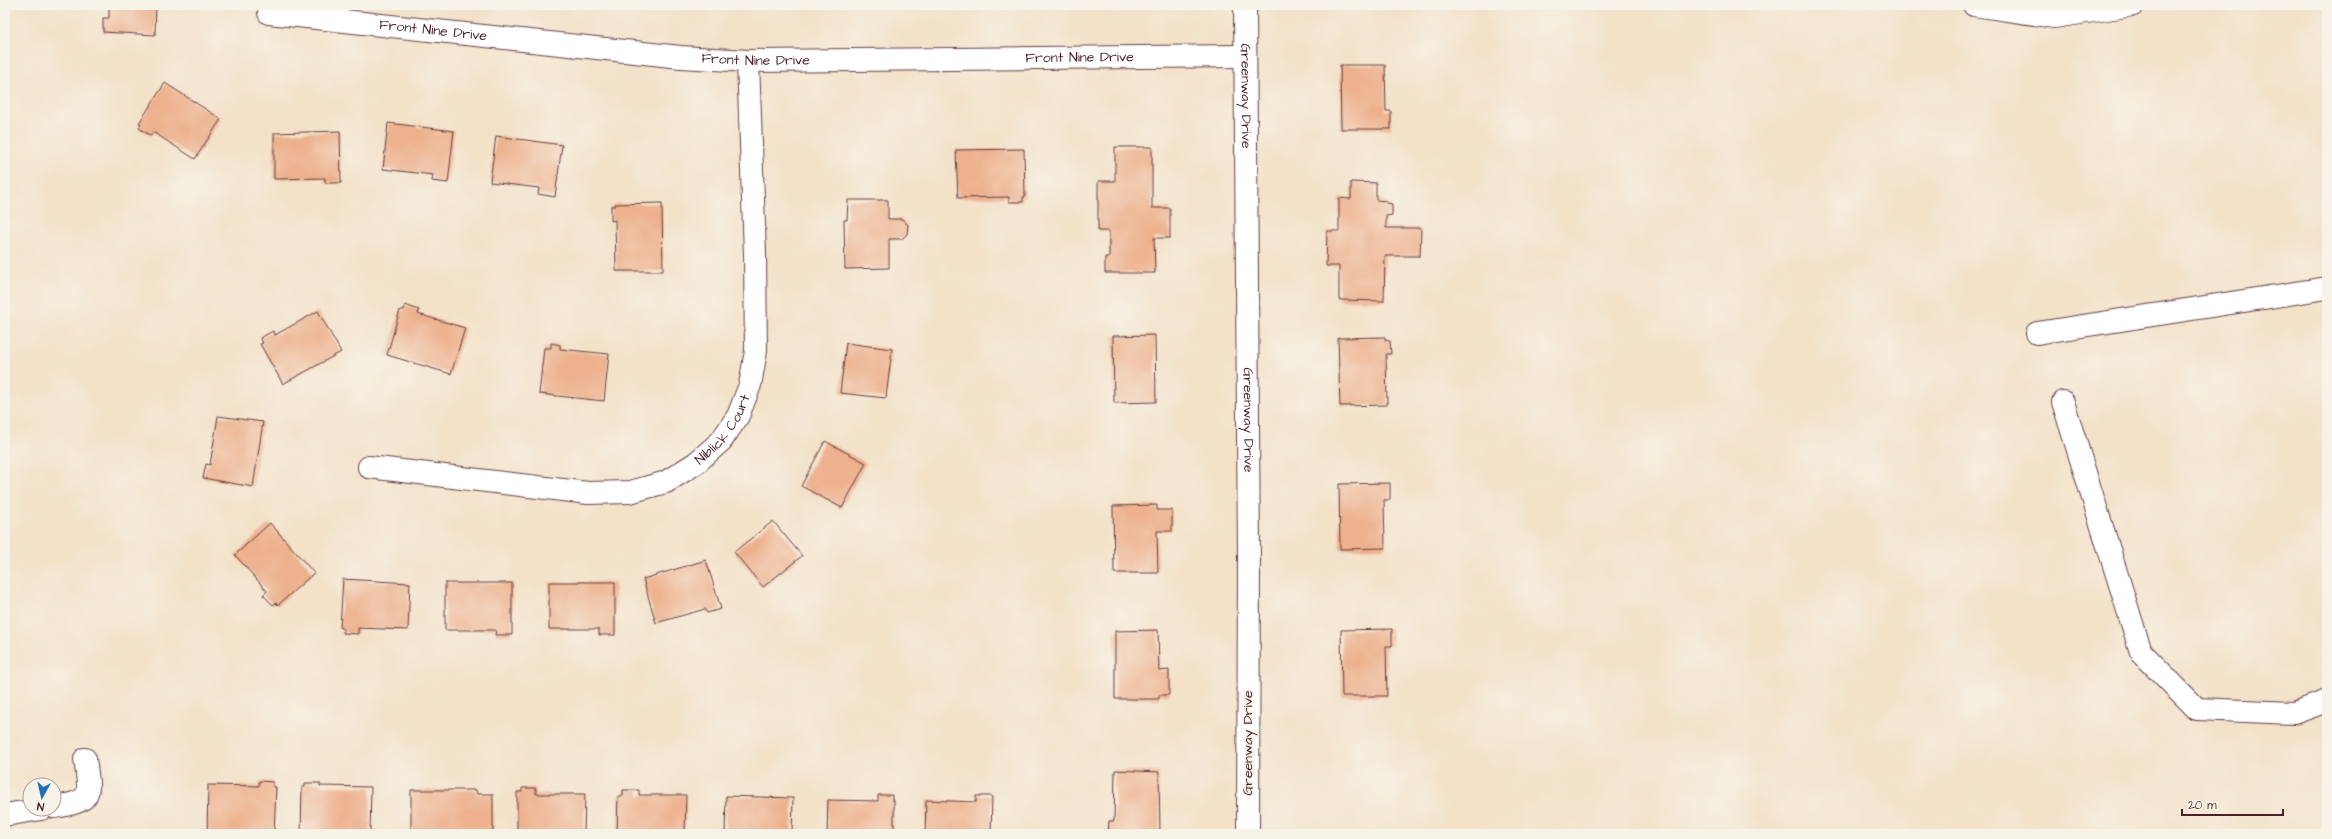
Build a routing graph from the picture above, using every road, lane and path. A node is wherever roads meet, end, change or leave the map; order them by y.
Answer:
1 (1245, 5) edge
2 (1974, 5) edge
3 (2133, 5) edge
4 (269, 14) dead end
5 (1245, 56) junction
6 (748, 61) junction
7 (2327, 288) edge
8 (2037, 333) dead end
9 (2063, 402) dead end
10 (369, 467) dead end
11 (2327, 701) edge
12 (85, 759) dead end
13 (62, 806) edge
14 (22, 812) edge
15 (5, 815) edge
16 (1248, 834) edge

1 - 5 street, Greenway Drive
2 - 3 street
4 - 6 street, Front Nine Drive
5 - 6 street, Front Nine Drive
5 - 16 street, Greenway Drive
6 - 10 street, Niblick Court
7 - 8 street
9 - 11 street
12 - 13 street
14 - 15 street

